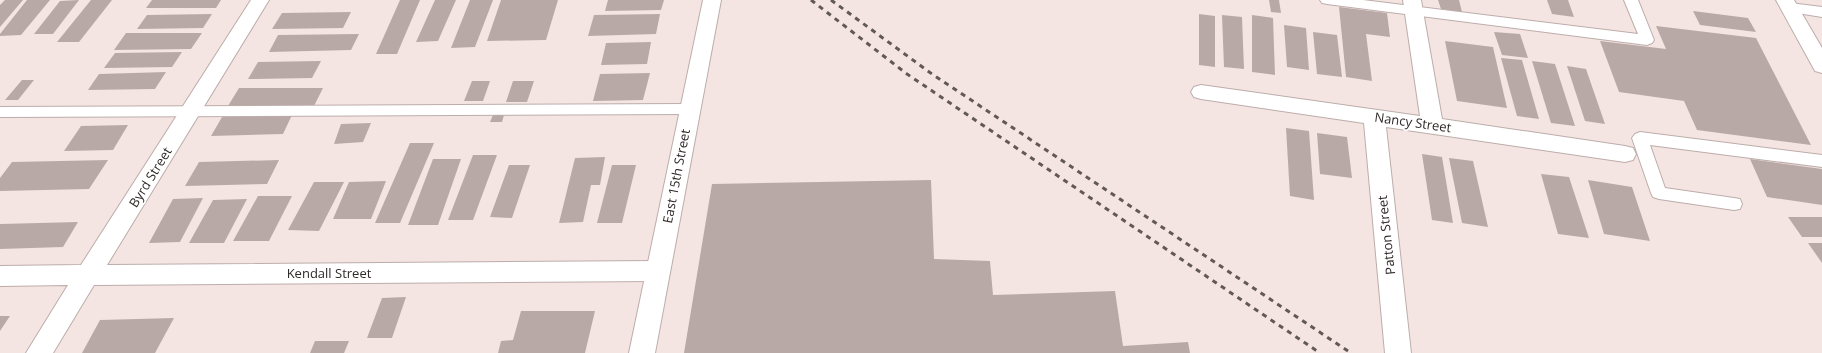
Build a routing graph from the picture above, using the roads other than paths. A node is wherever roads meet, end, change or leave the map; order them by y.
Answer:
1 (260, 0) edge
2 (712, 0) edge
3 (1327, 0) edge
4 (1631, 0) edge
5 (1788, 4) edge
6 (1413, 6) edge
7 (1822, 12) edge
8 (1816, 46) edge
9 (1822, 66) edge
10 (1201, 92) dead end
11 (689, 109) junction
12 (191, 111) junction
13 (0, 112) edge
14 (1374, 117) junction
15 (1432, 125) junction
16 (1625, 154) dead end
17 (1822, 161) edge
18 (1734, 204) dead end
19 (658, 271) junction
20 (88, 275) junction
21 (0, 276) edge
22 (39, 353) edge
23 (642, 353) edge
24 (1398, 353) edge

1 - 12 street, Byrd Street
2 - 11 street, East 15th Street
3 - 6 lane
4 - 6 lane
5 - 7 lane
5 - 8 street
6 - 15 street
8 - 9 street
10 - 14 street, Nancy Street
11 - 12 lane
11 - 19 street, East 15th Street
12 - 13 lane
12 - 20 street, Byrd Street
14 - 15 street, Nancy Street
14 - 24 street, Patton Street
15 - 16 street, Nancy Street
17 - 18 lane
19 - 20 street, Kendall Street
19 - 23 street, East 15th Street
20 - 21 street, Kendall Street
20 - 22 street, Byrd Street

